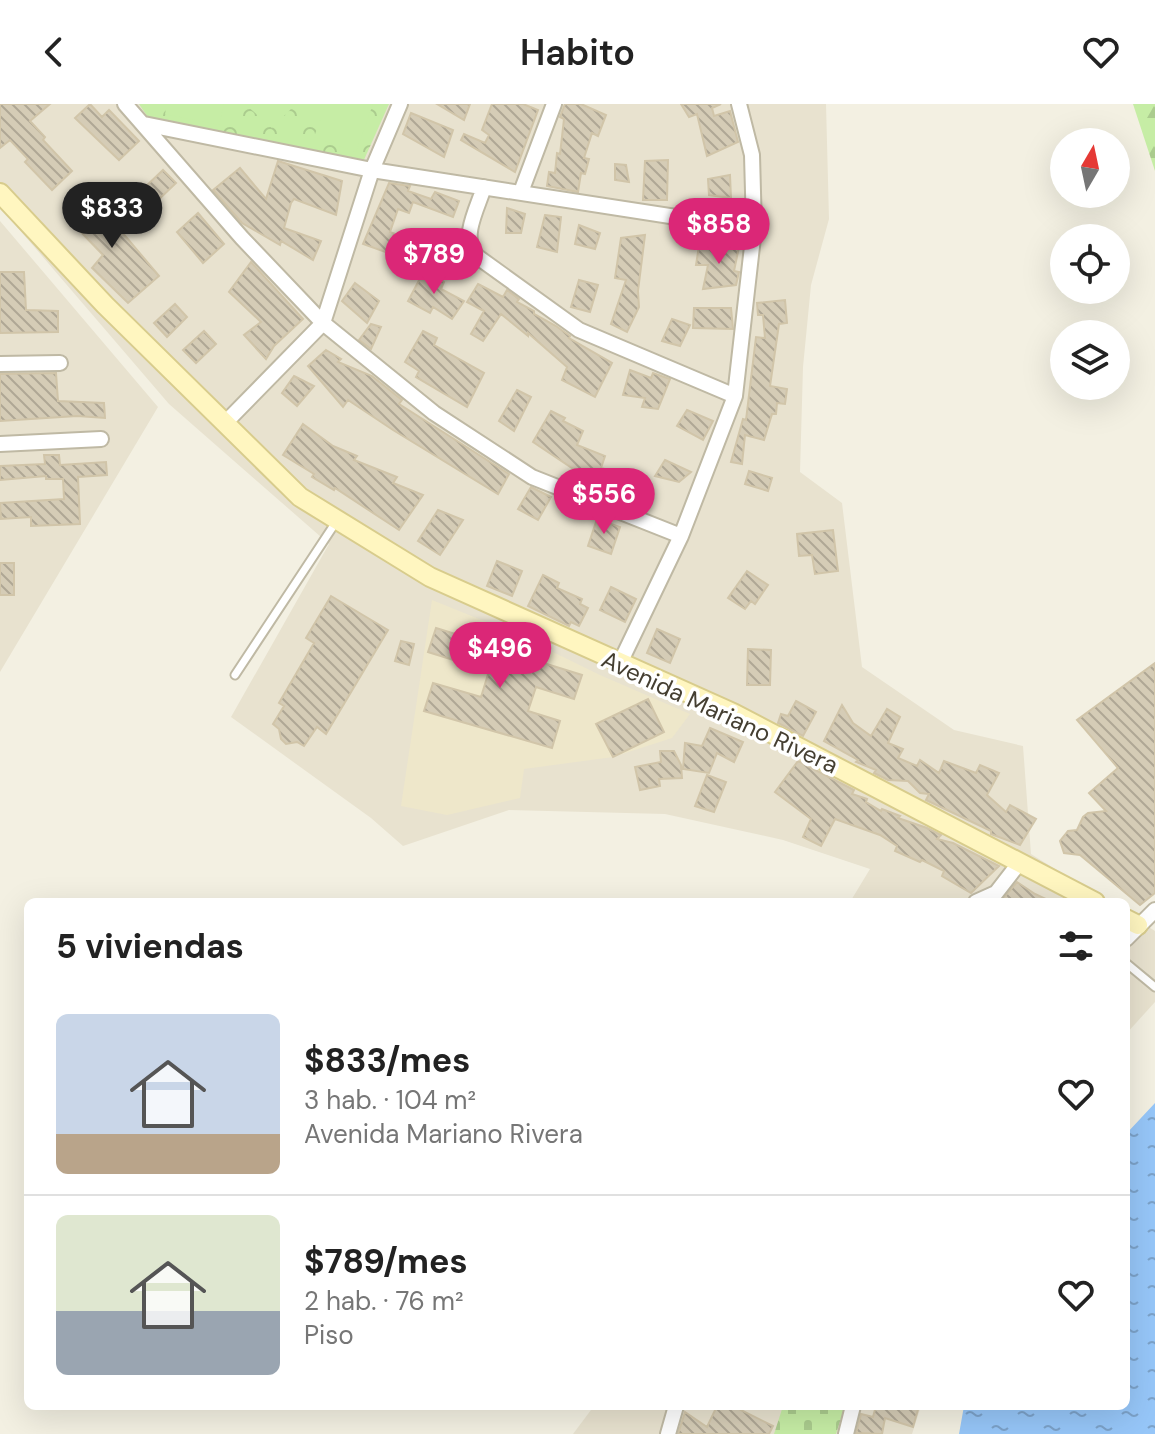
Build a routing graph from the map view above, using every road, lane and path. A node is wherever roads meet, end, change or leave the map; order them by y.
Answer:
1 (125, 104) edge
2 (400, 104) edge
3 (554, 104) edge
4 (739, 104) edge
5 (144, 124) junction
6 (372, 170) junction
7 (484, 187) junction
8 (521, 192) junction
9 (0, 193) edge
10 (754, 229) junction
11 (323, 323) junction
12 (60, 363) dead end
13 (0, 364) edge
14 (735, 396) junction
15 (226, 422) junction
16 (101, 439) dead end
17 (0, 444) edge
18 (337, 520) junction
19 (681, 536) junction
20 (620, 663) junction
21 (235, 675) dead end
22 (1020, 862) junction
23 (985, 898) edge
24 (1088, 898) edge
25 (1155, 910) edge
26 (1130, 927) edge
27 (1130, 966) edge
28 (1155, 987) edge
29 (675, 1410) edge
30 (852, 1410) edge
31 (668, 1434) edge
32 (846, 1434) edge

1 - 5 street
2 - 6 street
3 - 8 street
4 - 10 street
5 - 6 street
5 - 11 street
6 - 7 street
6 - 11 street
7 - 8 street
7 - 14 street
8 - 10 street
9 - 15 main road, Avenida Mariano Rivera
10 - 14 street
11 - 15 street
11 - 19 street
12 - 13 street
14 - 19 street
15 - 18 main road, Avenida Mariano Rivera
16 - 17 street
18 - 20 main road, Avenida Mariano Rivera
18 - 21 lane
19 - 20 street
20 - 22 main road, Avenida Mariano Rivera
22 - 23 street
22 - 24 main road, Avenida Mariano Rivera
25 - 26 street
27 - 28 lane
29 - 31 street
30 - 32 street

